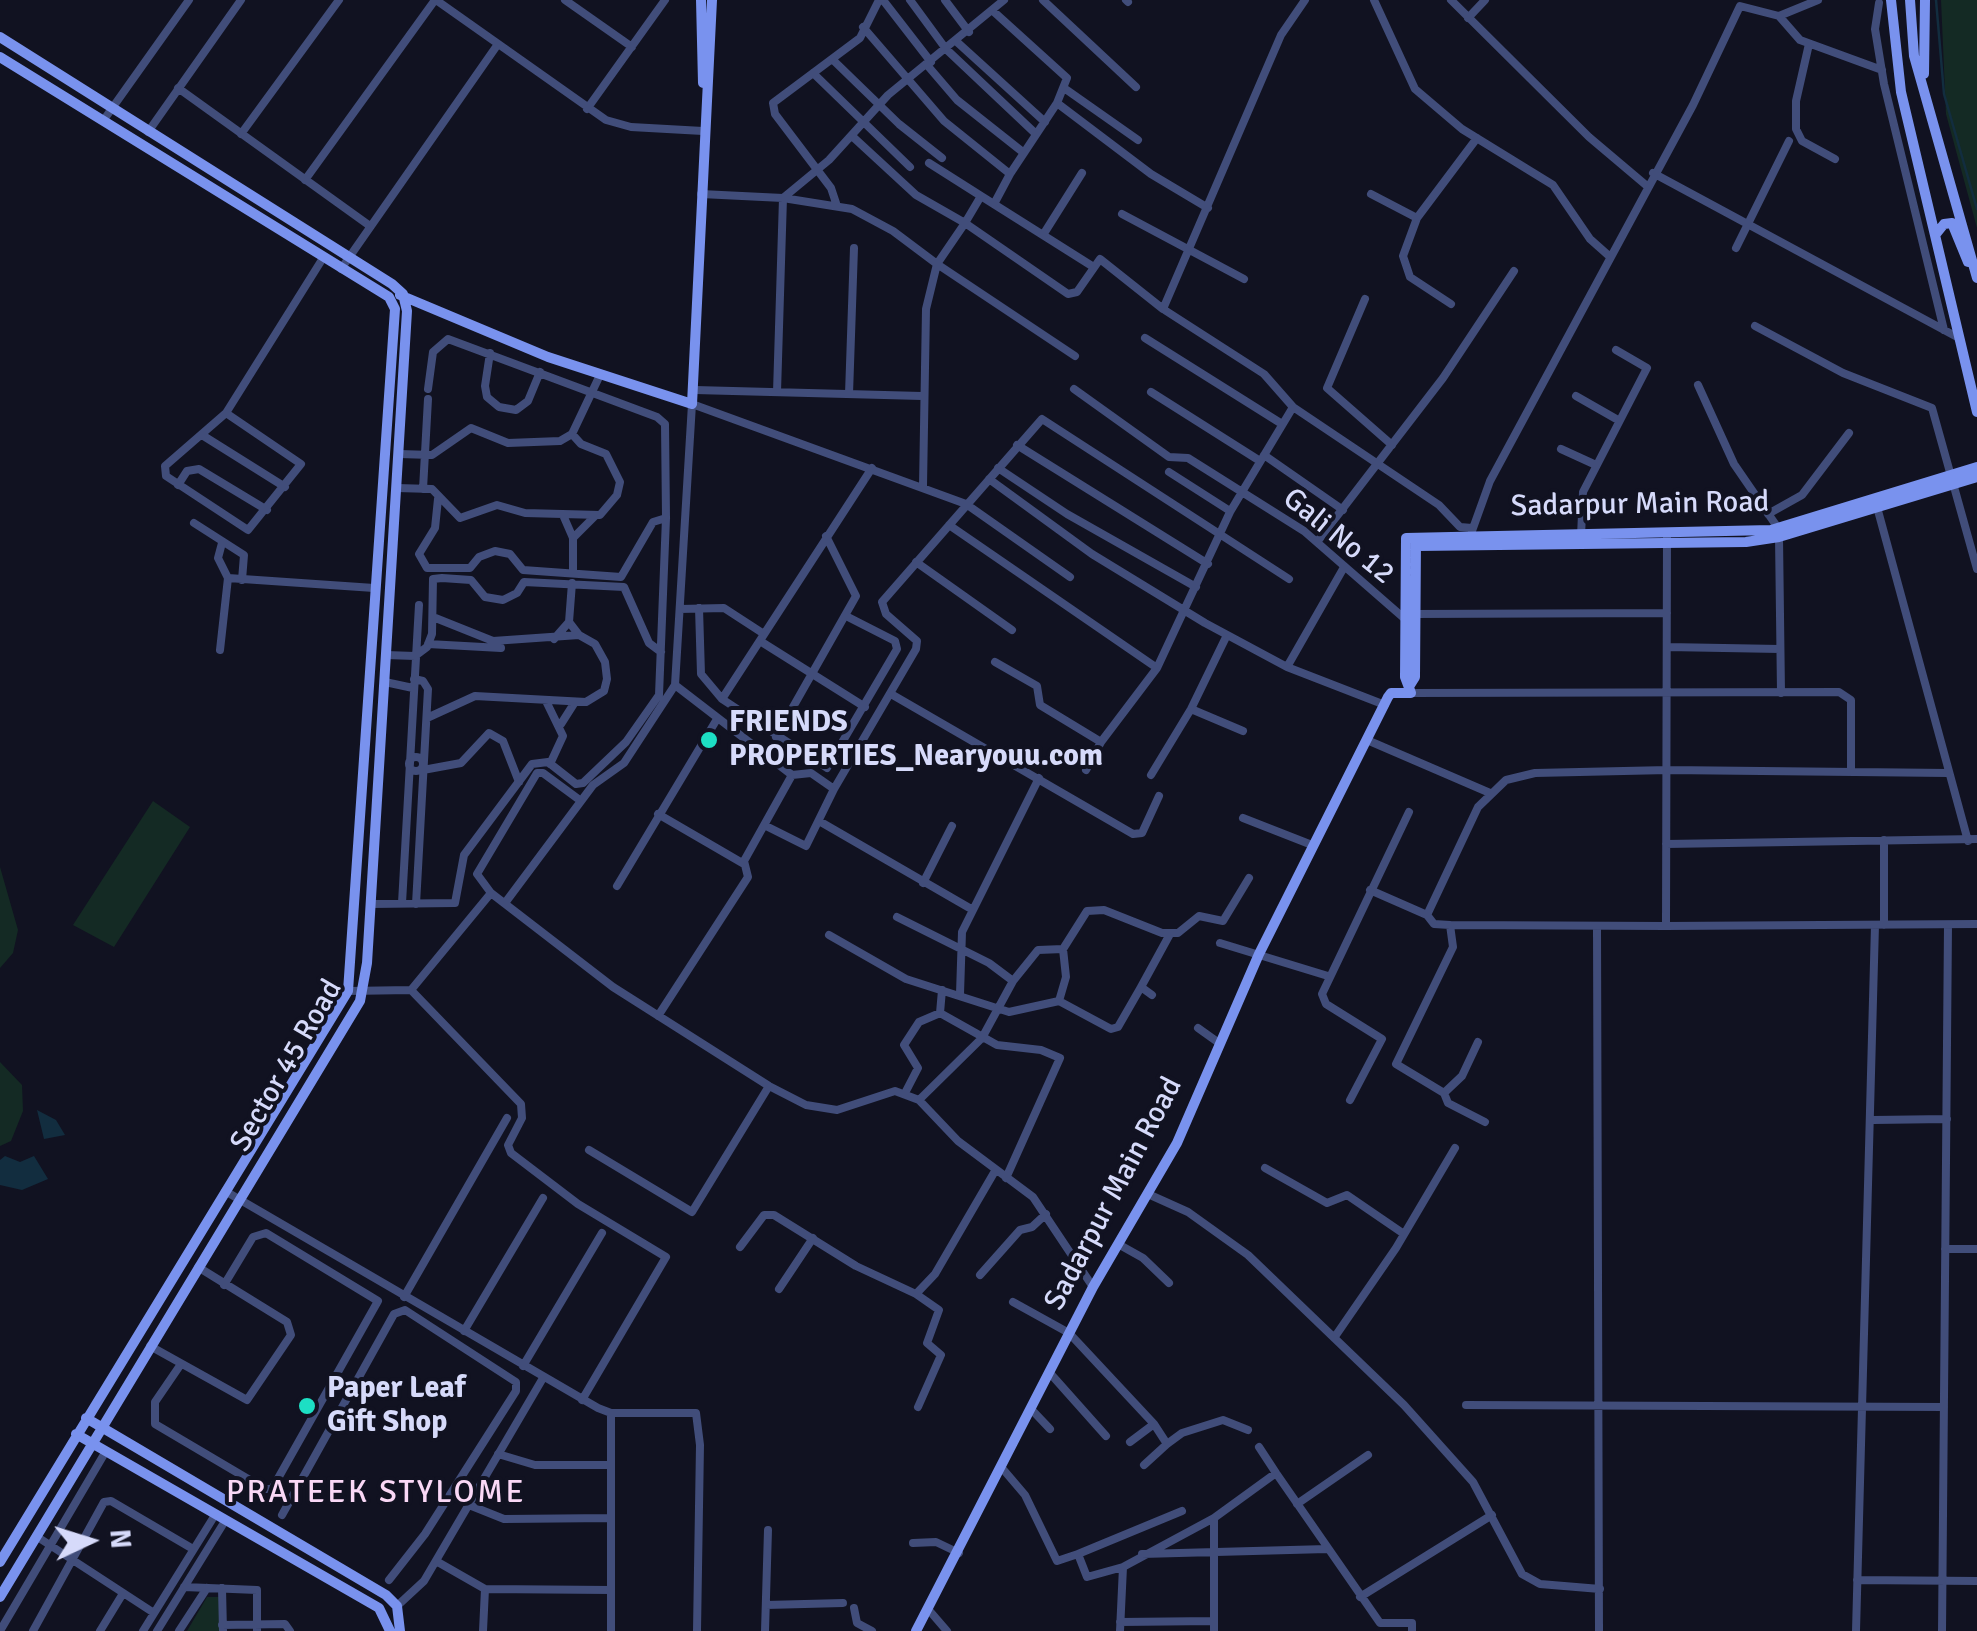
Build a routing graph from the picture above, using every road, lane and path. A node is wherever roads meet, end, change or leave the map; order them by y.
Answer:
1 (189, 0) edge
2 (242, 0) edge
3 (338, 0) edge
4 (436, 0) edge
5 (565, 0) edge
6 (665, 0) edge
7 (701, 0) edge
8 (712, 0) edge
9 (881, 0) edge
10 (910, 0) edge
11 (944, 0) edge
12 (1004, 0) edge
13 (1043, 0) edge
14 (1305, 0) edge
15 (1374, 0) edge
16 (1451, 0) edge
17 (1485, 0) edge
18 (1818, 0) edge
19 (1910, 0) edge
20 (1925, 0) edge
21 (1744, 2) edge
22 (576, 3) edge
23 (1884, 3) edge
24 (993, 12) junction
25 (1779, 16) junction
26 (1468, 18) junction
27 (863, 27) junction
28 (969, 32) junction
29 (0, 38) edge
30 (957, 42) junction
31 (498, 44) junction
32 (1808, 44) junction
33 (632, 47) junction
34 (946, 49) junction
35 (0, 57) edge
36 (832, 58) junction
37 (929, 64) junction
38 (1882, 70) junction
39 (813, 72) junction
40 (908, 80) junction
41 (1136, 87) dead end
42 (178, 88) junction
43 (1064, 88) junction
44 (1924, 88) junction
45 (704, 94) junction
46 (1057, 104) junction
47 (878, 105) junction
48 (112, 108) junction
49 (587, 109) junction
50 (102, 121) junction
51 (1045, 122) junction
52 (864, 124) junction
53 (703, 131) junction
54 (148, 132) junction
55 (241, 134) junction
56 (1036, 134) junction
57 (852, 136) junction
58 (1477, 138) junction
59 (1138, 140) dead end
60 (1789, 141) dead end
61 (1024, 153) junction
62 (942, 158) dead end
63 (1835, 159) dead end
64 (929, 163) dead end
65 (910, 166) dead end
66 (816, 170) junction
67 (1654, 173) junction
68 (1010, 174) junction
69 (1082, 174) dead end
70 (305, 180) junction
71 (1647, 186) junction
72 (702, 194) junction
73 (1371, 194) dead end
74 (981, 196) junction
75 (783, 198) junction
76 (836, 203) junction
77 (994, 204) junction
78 (1208, 208) junction
79 (1122, 214) dead end
80 (1416, 218) junction
81 (1750, 222) junction
82 (965, 224) junction
83 (370, 226) junction
84 (1936, 234) junction
85 (1043, 235) junction
86 (854, 248) dead end
87 (1189, 248) junction
88 (1736, 248) dead end
89 (1608, 255) junction
90 (348, 256) junction
91 (324, 258) junction
92 (937, 264) junction
93 (1092, 266) junction
94 (341, 269) junction
95 (1514, 272) dead end
96 (1976, 275) edge
97 (1244, 278) dead end
98 (403, 294) junction
99 (1364, 299) dead end
100 (1451, 304) dead end
101 (397, 306) junction
102 (1163, 309) junction
103 (1754, 326) dead end
104 (1944, 331) junction
105 (1145, 338) dead end
106 (1960, 338) junction
107 (1616, 350) dead end
108 (490, 354) junction
109 (1075, 356) dead end
110 (540, 372) junction
111 (600, 375) junction
112 (1698, 385) dead end
113 (1074, 388) dead end
114 (428, 389) dead end
115 (695, 390) junction
116 (591, 392) junction
117 (777, 392) junction
118 (1151, 392) dead end
119 (849, 394) junction
120 (922, 396) junction
121 (1576, 396) dead end
122 (428, 399) dead end
123 (692, 404) junction
124 (1292, 406) junction
125 (1977, 412) edge
126 (226, 413) junction
127 (1618, 420) junction
128 (1282, 424) junction
129 (1849, 433) dead end
130 (572, 434) junction
131 (202, 435) junction
132 (1017, 445) junction
133 (1392, 445) junction
134 (1560, 449) dead end
135 (399, 454) junction
136 (425, 456) junction
137 (1262, 458) junction
138 (1378, 462) junction
139 (1596, 465) junction
140 (1977, 466) edge
141 (872, 468) junction
142 (998, 468) junction
143 (1169, 472) dead end
144 (1977, 478) edge
145 (989, 479) junction
146 (1949, 481) junction
147 (178, 484) junction
148 (922, 486) junction
149 (285, 487) junction
150 (397, 488) junction
151 (424, 488) junction
152 (1242, 492) junction
153 (438, 500) junction
154 (966, 504) junction
155 (1877, 507) junction
156 (266, 510) junction
157 (1343, 510) junction
158 (1230, 511) junction
159 (1768, 514) junction
160 (563, 515) junction
161 (595, 516) junction
162 (666, 518) junction
163 (194, 523) dead end
164 (948, 525) junction
165 (1793, 528) junction
166 (1220, 533) junction
167 (1778, 533) junction
168 (1471, 535) junction
169 (826, 536) junction
170 (573, 538) junction
171 (1581, 538) junction
172 (1667, 538) junction
173 (1317, 542) junction
174 (222, 543) junction
175 (916, 562) junction
176 (1208, 564) junction
177 (1342, 569) junction
178 (1977, 570) edge
179 (1070, 577) dead end
180 (228, 578) junction
181 (572, 578) junction
182 (1290, 579) dead end
183 (242, 580) junction
184 (1196, 587) junction
185 (374, 588) junction
186 (418, 605) dead end
187 (699, 608) junction
188 (680, 610) junction
189 (1183, 611) junction
190 (1667, 613) junction
191 (1408, 615) junction
192 (846, 616) junction
193 (433, 617) junction
194 (569, 622) junction
195 (1012, 630) dead end
196 (1227, 634) junction
197 (579, 636) junction
198 (762, 637) junction
199 (554, 639) junction
200 (428, 644) junction
201 (1667, 647) junction
202 (501, 648) dead end
203 (1780, 649) junction
204 (220, 650) dead end
205 (660, 652) junction
206 (386, 654) junction
207 (414, 656) junction
208 (994, 662) dead end
209 (1286, 667) junction
210 (1157, 668) junction
211 (812, 674) junction
212 (385, 682) junction
213 (413, 683) junction
214 (675, 686) junction
215 (1411, 689) junction
216 (1666, 693) junction
217 (1781, 693) junction
218 (891, 694) junction
219 (722, 699) junction
220 (546, 701) junction
221 (576, 702) junction
222 (1385, 705) junction
223 (865, 707) junction
224 (1192, 709) junction
225 (427, 718) junction
226 (717, 719) junction
227 (561, 724) junction
228 (1244, 732) dead end
229 (776, 737) junction
230 (1367, 740) junction
231 (1101, 742) junction
232 (410, 764) junction
233 (550, 764) junction
234 (423, 767) junction
235 (1086, 770) dead end
236 (1668, 770) junction
237 (1851, 771) junction
238 (1948, 773) junction
239 (792, 775) junction
240 (1151, 775) dead end
241 (1039, 778) junction
242 (519, 782) junction
243 (834, 789) junction
244 (1490, 793) junction
245 (1160, 796) dead end
246 (581, 801) junction
247 (1409, 812) dead end
248 (658, 814) junction
249 (1243, 818) dead end
250 (819, 821) junction
251 (766, 826) junction
252 (952, 826) dead end
253 (1884, 840) junction
254 (1972, 840) edge
255 (1666, 844) junction
256 (1312, 845) junction
257 (744, 864) junction
258 (1249, 878) dead end
259 (923, 883) junction
260 (616, 886) dead end
261 (1370, 890) junction
262 (491, 893) junction
263 (402, 903) junction
264 (505, 903) junction
265 (370, 904) junction
266 (416, 904) junction
267 (972, 910) junction
268 (1427, 915) junction
269 (898, 917) dead end
270 (1977, 924) edge
271 (1450, 925) junction
272 (1879, 925) junction
273 (1948, 925) junction
274 (1666, 926) junction
275 (1596, 927) junction
276 (1170, 934) junction
277 (829, 935) dead end
278 (1220, 943) dead end
279 (959, 949) junction
280 (1064, 949) junction
281 (1259, 954) junction
282 (1328, 976) junction
283 (1013, 981) junction
284 (1141, 986) junction
285 (348, 990) junction
286 (364, 990) junction
287 (411, 990) junction
288 (942, 990) junction
289 (960, 994) junction
290 (1152, 996) dead end
291 (1058, 1000) junction
292 (999, 1009) junction
293 (940, 1013) junction
294 (658, 1016) junction
295 (1198, 1028) dead end
296 (982, 1038) junction
297 (1478, 1042) dead end
298 (1220, 1043) junction
299 (1375, 1052) junction
300 (1396, 1064) junction
301 (770, 1086) junction
302 (905, 1092) junction
303 (1444, 1092) junction
304 (918, 1100) junction
305 (1350, 1100) dead end
306 (507, 1118) dead end
307 (1947, 1119) junction
308 (1873, 1120) junction
309 (1485, 1122) dead end
310 (1455, 1148) dead end
311 (588, 1150) dead end
312 (1265, 1168) dead end
313 (995, 1171) junction
314 (1006, 1178) junction
315 (225, 1191) junction
316 (1148, 1194) junction
317 (543, 1198) dead end
318 (238, 1200) junction
319 (1046, 1214) junction
320 (602, 1233) dead end
321 (1404, 1234) junction
322 (813, 1238) junction
323 (1118, 1244) junction
324 (740, 1246) dead end
325 (1946, 1249) junction
326 (1977, 1249) edge
327 (198, 1267) junction
328 (980, 1275) dead end
329 (1169, 1283) dead end
330 (224, 1285) junction
331 (1092, 1287) junction
332 (779, 1289) dead end
333 (916, 1294) junction
334 (404, 1297) junction
335 (1013, 1302) dead end
336 (464, 1331) junction
337 (1069, 1334) junction
338 (1334, 1338) junction
339 (150, 1346) junction
340 (181, 1364) junction
341 (523, 1366) junction
342 (1048, 1372) junction
343 (543, 1378) junction
344 (582, 1400) junction
345 (1601, 1402) junction
346 (1466, 1405) dead end
347 (918, 1407) dead end
348 (1944, 1407) junction
349 (1864, 1408) junction
350 (1031, 1409) junction
351 (612, 1413) junction
352 (86, 1418) junction
353 (1154, 1424) junction
354 (102, 1427) junction
355 (1050, 1429) dead end
356 (1248, 1430) dead end
357 (76, 1434) junction
358 (1106, 1436) dead end
359 (1130, 1442) dead end
360 (92, 1443) junction
361 (1166, 1444) junction
362 (1259, 1447) dead end
363 (106, 1451) junction
364 (498, 1454) junction
365 (1368, 1455) dead end
366 (611, 1465) junction
367 (1144, 1465) dead end
368 (1002, 1468) junction
369 (1276, 1473) junction
370 (1298, 1504) junction
371 (468, 1505) junction
372 (1182, 1511) dead end
373 (282, 1515) dead end
374 (1492, 1515) junction
375 (220, 1518) junction
376 (611, 1518) junction
377 (1214, 1518) junction
378 (768, 1530) dead end
379 (36, 1536) junction
380 (913, 1543) dead end
381 (50, 1548) junction
382 (192, 1549) junction
383 (1327, 1549) junction
384 (1214, 1550) junction
385 (959, 1553) junction
386 (1078, 1554) junction
387 (1142, 1554) junction
388 (436, 1561) junction
389 (0, 1562) edge
390 (72, 1564) junction
391 (1123, 1567) junction
392 (389, 1580) dead end
393 (1857, 1580) junction
394 (1942, 1581) junction
395 (1977, 1581) edge
396 (184, 1587) junction
397 (206, 1588) junction
398 (222, 1588) junction
399 (1600, 1588) junction
400 (485, 1589) junction
401 (611, 1590) junction
402 (122, 1595) junction
403 (0, 1597) edge
404 (1360, 1597) junction
405 (843, 1604) dead end
406 (397, 1606) junction
407 (766, 1606) junction
408 (854, 1608) dead end
409 (928, 1609) junction
410 (154, 1613) junction
411 (1120, 1626) edge
412 (1214, 1626) edge
413 (1398, 1627) edge
414 (1412, 1627) edge
415 (222, 1628) edge
416 (257, 1628) edge
417 (36, 1630) edge
418 (0, 1631) edge
419 (100, 1631) edge
420 (143, 1631) edge
421 (157, 1631) edge
422 (178, 1631) edge
423 (290, 1631) edge
424 (390, 1631) edge
425 (400, 1631) edge
426 (483, 1631) edge
427 (611, 1631) edge
428 (698, 1631) edge
429 (766, 1631) edge
430 (872, 1631) edge
431 (916, 1631) edge
432 (947, 1631) edge
433 (1599, 1631) edge
434 (1856, 1631) edge
435 (1942, 1631) edge

1 - 48 street
2 - 42 street
3 - 55 street
4 - 31 street
4 - 70 street
5 - 22 street
6 - 33 street
7 - 45 street
8 - 45 street
9 - 27 street
9 - 37 street
10 - 34 street
11 - 28 street
12 - 24 street
13 - 41 street
14 - 78 street
15 - 58 street
16 - 26 street
17 - 26 street
18 - 25 street
19 - 44 street
20 - 44 street
21 - 25 street
21 - 67 street
22 - 33 street
23 - 38 street
23 - 84 street
24 - 28 street
24 - 43 street
25 - 32 street
26 - 71 street
27 - 36 street
27 - 40 street
28 - 30 street
29 - 48 street
30 - 34 street
30 - 51 street
31 - 49 street
31 - 83 street
32 - 38 street
32 - 63 street
33 - 49 street
34 - 37 street
34 - 56 street
35 - 50 street
36 - 39 street
36 - 47 street
37 - 40 street
37 - 61 street
38 - 104 street
39 - 52 street
39 - 66 street
40 - 47 street
40 - 68 street
42 - 54 street
42 - 55 street
43 - 46 street
43 - 59 street
44 - 96 street
45 - 53 street
46 - 51 street
46 - 78 street
47 - 52 street
47 - 62 street
48 - 50 street
48 - 54 street
49 - 53 street
50 - 91 street
51 - 56 street
52 - 57 street
52 - 65 street
53 - 72 street
54 - 90 street
55 - 70 street
56 - 61 street
57 - 66 street
57 - 82 street
58 - 80 street
58 - 89 street
60 - 81 street
61 - 68 street
64 - 74 street
66 - 75 street
66 - 76 street
67 - 71 street
67 - 81 street
68 - 77 street
69 - 85 street
70 - 83 street
71 - 89 street
72 - 75 street
72 - 115 street
73 - 80 street
74 - 77 street
74 - 82 street
75 - 76 street
75 - 117 street
76 - 92 street
77 - 85 street
78 - 87 street
79 - 87 street
80 - 100 street
81 - 88 street
81 - 104 street
82 - 92 street
82 - 93 street
83 - 90 street
84 - 96 street
84 - 106 street
85 - 93 street
86 - 119 street
87 - 97 street
87 - 102 street
89 - 168 street
90 - 94 street
90 - 98 street
91 - 94 street
91 - 126 street
92 - 109 street
92 - 120 street
93 - 102 street
94 - 101 street
95 - 133 street
98 - 101 street
98 - 101 street
98 - 111 street
99 - 133 street
101 - 135 street, Sector 45 Road
101 - 185 street, Sector 45 Road
102 - 124 street
103 - 146 street
104 - 106 street
105 - 128 street
106 - 125 street
107 - 127 street
108 - 110 street
108 - 110 street
108 - 114 street
110 - 116 street
111 - 116 street
111 - 123 street
112 - 159 street
113 - 152 street, Gali No 12
115 - 117 street
115 - 123 street
116 - 130 street
116 - 162 street
117 - 119 street
118 - 137 street
119 - 120 street
120 - 148 street
121 - 127 street
122 - 136 street
123 - 141 street
123 - 188 street
124 - 128 street
124 - 138 street
126 - 131 street
126 - 149 street
127 - 139 street
128 - 137 street
129 - 159 street
130 - 136 street
130 - 161 street
131 - 147 street
131 - 149 street
132 - 142 street
132 - 166 street
132 - 176 street
133 - 138 street
134 - 139 street
135 - 136 street
135 - 150 street, Sector 45 Road
136 - 151 street
137 - 152 street
137 - 157 street
138 - 157 street
138 - 168 street
139 - 171 street
140 - 146 street, Sadarpur Main Road
141 - 148 street
141 - 169 street
142 - 145 street
142 - 184 street
143 - 158 street
144 - 146 street, Sadarpur Main Road
145 - 154 street
145 - 189 street
146 - 155 street, Sadarpur Main Road
146 - 165 street, Sadarpur Main Road
146 - 178 street
147 - 156 street
147 - 156 street
148 - 154 street
149 - 156 street
150 - 151 street
150 - 206 street, Sector 45 Road
151 - 153 street
152 - 158 street
152 - 173 street, Gali No 12
153 - 160 street
153 - 181 street
154 - 164 street
154 - 179 street
155 - 165 street, Sadarpur Main Road
155 - 238 street
157 - 173 street
158 - 166 street
159 - 167 street
160 - 161 street
160 - 170 street
161 - 170 street
162 - 181 street
162 - 205 street
163 - 174 street
164 - 175 street
164 - 210 street
165 - 167 street, Sadarpur Main Road
166 - 176 street
166 - 182 street
167 - 172 street, Sadarpur Main Road
167 - 203 street
168 - 171 street, Sadarpur Main Road
168 - 191 street, Sadarpur Main Road
169 - 192 street
169 - 198 street
170 - 181 street
171 - 172 street, Sadarpur Main Road
172 - 190 street
173 - 177 street, Gali No 12
174 - 180 street
174 - 183 street
175 - 195 street
175 - 218 street
176 - 184 street
177 - 191 street, Gali No 12
177 - 209 street
180 - 183 street
180 - 204 street
181 - 193 street
181 - 194 street
181 - 205 street
183 - 185 street
184 - 189 street
185 - 285 street, Sector 45 Road
186 - 207 street
187 - 188 street
187 - 198 street
187 - 219 street
188 - 214 street
189 - 196 street
189 - 210 street
190 - 191 street
190 - 201 street
191 - 215 street, Sadarpur Main Road
192 - 211 street
192 - 223 street
193 - 199 street
193 - 200 street
194 - 197 street
194 - 199 street
196 - 209 street
196 - 224 street
197 - 199 street
197 - 221 street
198 - 211 street
198 - 219 street
200 - 202 street
200 - 207 street
201 - 203 street
201 - 216 street
203 - 217 street
205 - 233 street
206 - 207 street
206 - 212 street, Sector 45 Road
207 - 213 street
208 - 231 street
209 - 222 street
210 - 231 street
211 - 223 street
211 - 229 street
212 - 213 street
212 - 265 street, Sector 45 Road
213 - 225 street
213 - 232 street
214 - 226 street
214 - 246 street
215 - 216 street
215 - 222 street
216 - 217 street
216 - 236 street
217 - 237 street
218 - 241 street
218 - 243 street
219 - 229 street
220 - 221 street
220 - 225 street
220 - 227 street
221 - 227 street
222 - 230 street, Sadarpur Main Road
223 - 229 street
224 - 228 street
224 - 240 street
225 - 234 street
226 - 239 street
226 - 248 street
227 - 233 street
230 - 244 street
230 - 256 street, Sadarpur Main Road
231 - 235 street
232 - 234 street
232 - 263 street
233 - 242 street
234 - 242 street
234 - 266 street
236 - 237 street
236 - 244 street
236 - 255 street
237 - 238 street
238 - 254 street
239 - 243 street
239 - 251 street
241 - 245 street
241 - 267 street
242 - 266 street
243 - 250 street
244 - 268 street
246 - 262 street
246 - 264 street
247 - 261 street
248 - 257 street
248 - 260 street
249 - 256 street
250 - 251 street
250 - 259 street
251 - 257 street
252 - 259 street
253 - 254 street
253 - 255 street
253 - 272 street
255 - 274 street
256 - 281 street, Sadarpur Main Road
257 - 294 street
258 - 276 street
259 - 267 street
261 - 268 street
261 - 282 street
262 - 264 street
262 - 287 street
263 - 265 street
263 - 266 street
264 - 294 street
265 - 286 street, Sector 45 Road
267 - 279 street
268 - 271 street
269 - 279 street
270 - 273 street
271 - 275 street
271 - 300 street
272 - 273 street
272 - 274 street
272 - 308 street
273 - 307 street
274 - 275 street
275 - 345 street
276 - 280 street
276 - 284 street
277 - 288 street
278 - 281 street
279 - 283 street
279 - 289 street
280 - 283 street
280 - 291 street
281 - 282 street
281 - 298 street, Sadarpur Main Road
282 - 299 street
283 - 292 street
284 - 290 street
284 - 291 street
285 - 286 street
285 - 315 street, Sector 45 Road
286 - 287 street
286 - 318 street, Sector 45 Road
287 - 344 street
288 - 289 street
288 - 293 street
289 - 292 street
291 - 292 street
292 - 296 street
293 - 296 street
293 - 302 street
294 - 301 street
295 - 298 street
296 - 304 street
296 - 314 street
297 - 303 street
298 - 316 street, Sadarpur Main Road
299 - 300 street
299 - 305 street
300 - 303 street
301 - 302 street
301 - 311 street
302 - 304 street
303 - 309 street
304 - 313 street
306 - 334 street
307 - 308 street
307 - 325 street
308 - 349 street
310 - 321 street
312 - 321 street
313 - 314 street
313 - 333 street
314 - 319 street
315 - 318 street
315 - 352 street, Sector 45 Road
316 - 323 street, Sadarpur Main Road
316 - 338 street
317 - 336 street
318 - 327 street, Sector 45 Road
318 - 334 street
319 - 328 street
319 - 331 street
320 - 341 street
321 - 338 street
322 - 324 street
322 - 332 street
322 - 333 street
323 - 329 street
323 - 331 street, Sadarpur Main Road
325 - 326 street
325 - 348 street
327 - 330 street
327 - 339 street, Sector 45 Road
330 - 340 street
330 - 340 street
331 - 337 street, Sadarpur Main Road
333 - 347 street
334 - 336 street
335 - 337 street
336 - 341 street
337 - 342 street, Sadarpur Main Road
337 - 353 street
338 - 374 street
339 - 340 street
339 - 354 street, Sector 45 Road
341 - 343 street
342 - 350 street, Sadarpur Main Road
342 - 358 street
343 - 344 street
343 - 364 street
344 - 351 street
345 - 346 street
345 - 349 street
345 - 399 street
348 - 349 street
348 - 394 street
349 - 393 street
350 - 355 street
350 - 368 street, Sadarpur Main Road
351 - 366 street
351 - 428 street
352 - 354 street
352 - 357 street, Sector 45 Road
353 - 359 street
353 - 361 street
354 - 360 street, Sector 45 Road
354 - 406 street
356 - 361 street
357 - 360 street
357 - 389 street, Sector 45 Road
360 - 363 street
360 - 379 street, Sector 45 Road
361 - 367 street
362 - 369 street
363 - 375 street
363 - 381 street
364 - 366 street
364 - 371 street
365 - 370 street
366 - 376 street
368 - 385 street, Sadarpur Main Road
368 - 386 street
369 - 370 street
369 - 377 street
370 - 383 street
371 - 376 street
371 - 388 street
372 - 386 street
373 - 392 street
374 - 399 street
374 - 404 street
375 - 382 street
375 - 396 street
375 - 424 street
376 - 401 street
377 - 384 street
377 - 387 street
378 - 407 street
379 - 381 street
379 - 403 street, Sector 45 Road
380 - 385 street
381 - 390 street
381 - 418 street
382 - 390 street
382 - 410 street
383 - 384 street
383 - 404 street
384 - 387 street
384 - 412 street
385 - 409 street, Sadarpur Main Road
386 - 391 street
387 - 391 street
388 - 400 street
388 - 406 street
390 - 402 street
390 - 417 street
391 - 411 street
393 - 394 street
393 - 434 street
394 - 395 street
394 - 435 street
396 - 397 street
396 - 421 street
397 - 398 street
397 - 422 street
398 - 415 street
398 - 416 street
399 - 433 street
400 - 401 street
400 - 426 street
401 - 427 street
402 - 410 street
402 - 419 street
404 - 413 street
405 - 407 street
406 - 425 street
407 - 429 street
408 - 430 street
409 - 431 street, Sadarpur Main Road
409 - 432 street
410 - 420 street
411 - 412 street
413 - 414 street
415 - 416 street
416 - 423 street

